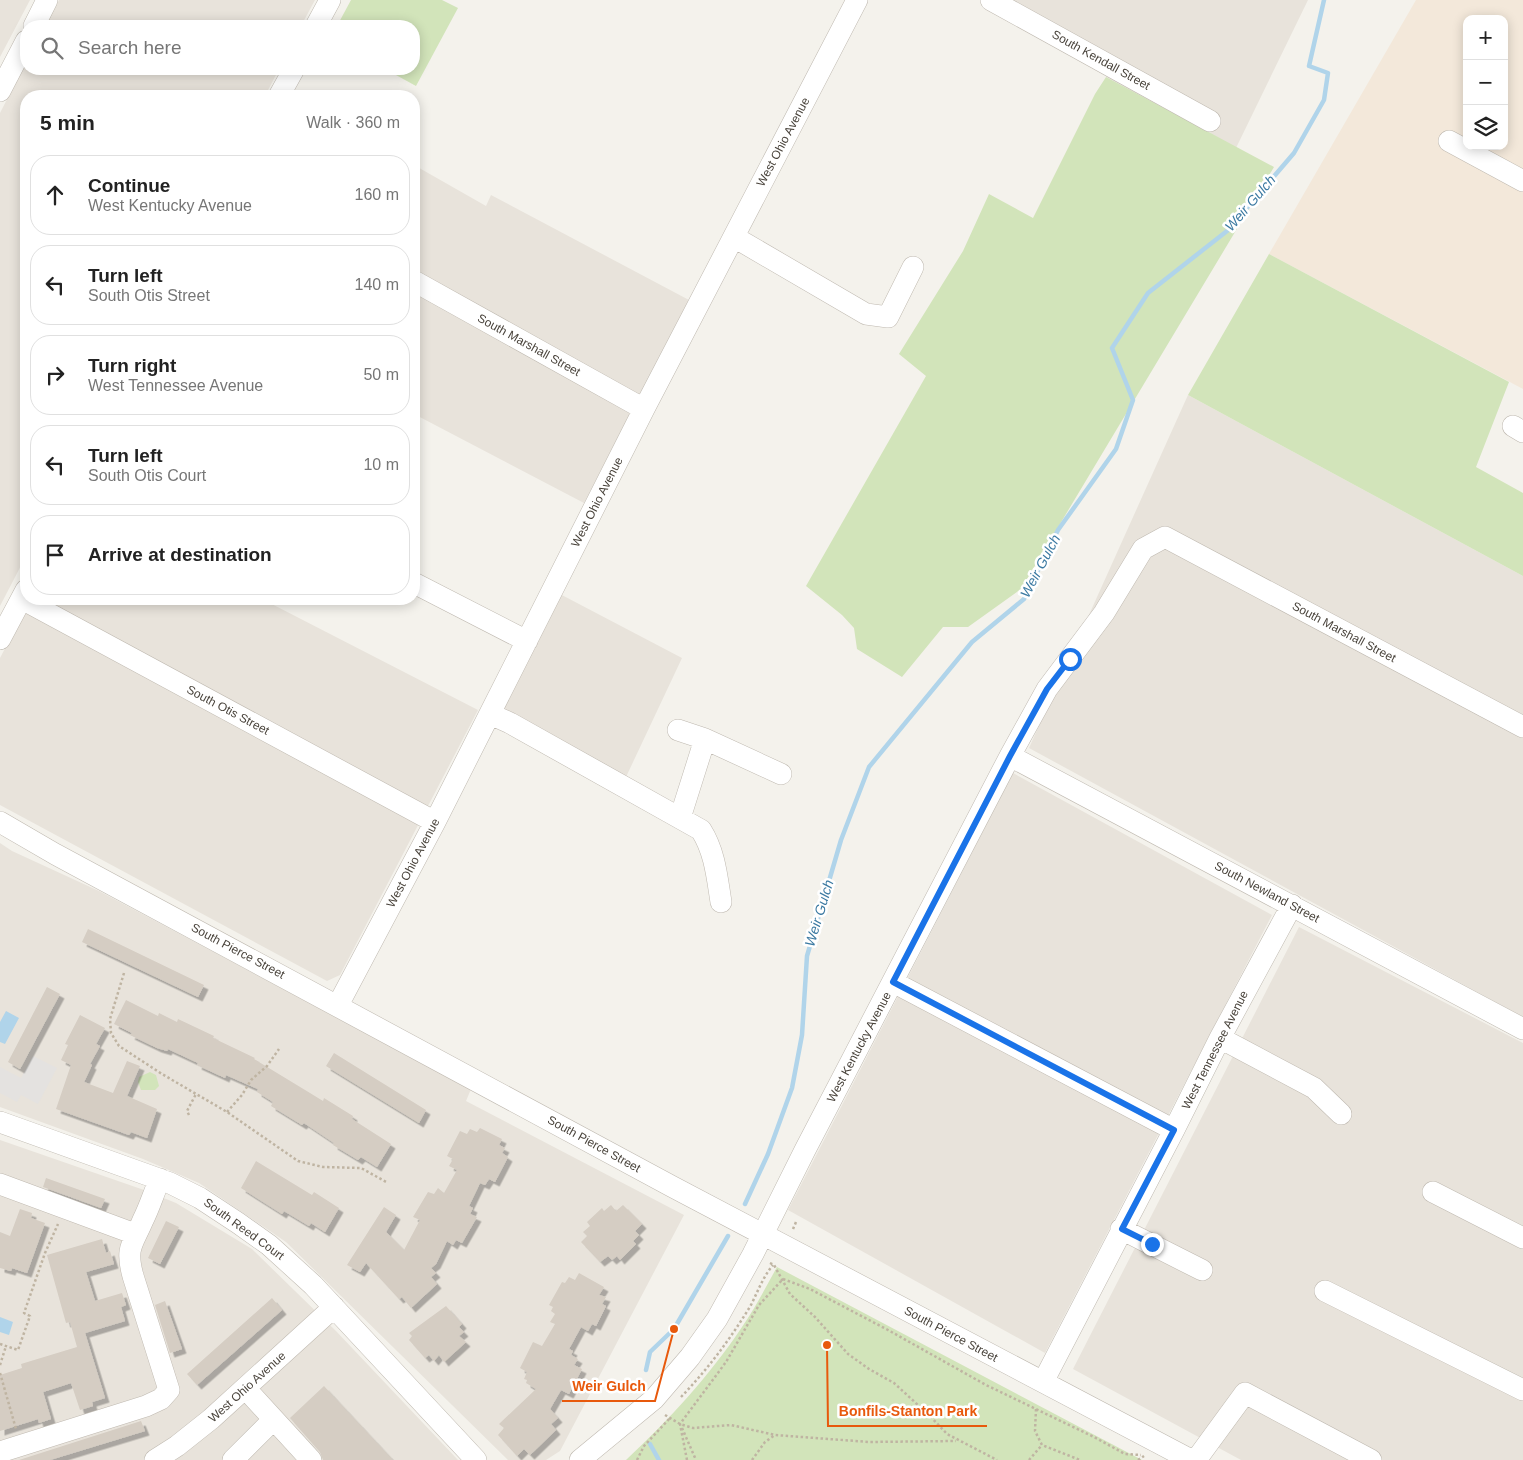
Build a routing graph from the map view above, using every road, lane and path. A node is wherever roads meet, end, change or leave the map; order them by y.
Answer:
1 (48, 0) edge
2 (330, 0) edge
3 (857, 0) edge
4 (991, 0) edge
5 (37, 20) edge
6 (319, 20) edge
7 (20, 51) edge
8 (291, 75) edge
9 (2, 82) edge
10 (283, 90) edge
11 (1210, 121) dead end
12 (1449, 141) dead end
13 (1523, 181) edge
14 (734, 237) junction
15 (913, 267) dead end
16 (420, 283) edge
17 (644, 409) junction
18 (1165, 537) joint
19 (420, 586) edge
20 (20, 602) edge
21 (44, 605) edge
22 (0, 639) edge
23 (527, 640) junction
24 (490, 714) junction
25 (1523, 727) edge
26 (678, 730) dead end
27 (705, 739) junction
28 (1010, 756) junction
29 (781, 774) dead end
30 (680, 818) junction
31 (0, 822) edge
32 (435, 822) junction
33 (721, 902) dead end
34 (1292, 905) junction
35 (124, 972) dead end
36 (893, 982) junction
37 (338, 1005) junction
38 (1523, 1030) edge
39 (1220, 1038) junction
40 (279, 1048) dead end
41 (196, 1094) junction
42 (226, 1112) junction
43 (1341, 1114) dead end
44 (189, 1115) dead end
45 (0, 1122) edge
46 (1174, 1130) junction
47 (160, 1179) junction
48 (388, 1183) dead end
49 (0, 1184) edge
50 (1433, 1192) dead end
51 (66, 1208) junction
52 (1122, 1229) junction
53 (135, 1234) junction
54 (763, 1234) junction
55 (1523, 1238) edge
56 (774, 1265) dead end
57 (1202, 1270) dead end
58 (783, 1279) junction
59 (1325, 1291) dead end
60 (334, 1307) junction
61 (0, 1344) edge
62 (6, 1346) junction
63 (0, 1365) edge
64 (0, 1373) edge
65 (1043, 1382) junction
66 (245, 1388) junction
67 (1523, 1390) edge
68 (1036, 1409) junction
69 (665, 1415) dead end
70 (670, 1418) junction
71 (273, 1420) junction
72 (680, 1424) junction
73 (775, 1435) junction
74 (959, 1441) junction
75 (21, 1445) junction
76 (1042, 1445) junction
77 (0, 1452) edge
78 (155, 1460) edge
79 (234, 1460) edge
80 (311, 1460) edge
81 (476, 1460) edge
82 (580, 1460) edge
83 (637, 1460) edge
84 (687, 1460) edge
85 (696, 1460) edge
86 (752, 1460) edge
87 (996, 1460) edge
88 (1030, 1460) edge
89 (1080, 1460) edge
90 (1138, 1460) edge
91 (1191, 1460) edge
92 (1196, 1460) edge
93 (1371, 1460) edge

1 - 5 street
2 - 6 street
3 - 14 street, West Ohio Avenue
4 - 11 street, South Kendall Street
7 - 9 street
8 - 10 street
12 - 13 street
14 - 15 street
14 - 17 street, West Ohio Avenue
16 - 17 street, South Marshall Street
17 - 23 street, West Ohio Avenue
18 - 25 street, South Marshall Street
18 - 28 street, West Kentucky Avenue
19 - 23 street
20 - 22 street
21 - 32 street, South Otis Street
23 - 24 street, West Ohio Avenue
24 - 30 street
24 - 32 street, West Ohio Avenue
26 - 27 street
27 - 29 street
27 - 30 street
28 - 34 street, South Newland Street
28 - 36 street, West Kentucky Avenue
30 - 33 street
31 - 37 street, South Pierce Street
32 - 37 street, West Ohio Avenue
34 - 38 street, South Newland Street
34 - 39 street, West Tennessee Avenue
35 - 41 path
36 - 46 street
36 - 54 street, West Kentucky Avenue
37 - 54 street, South Pierce Street
39 - 43 street
39 - 46 street, West Tennessee Avenue
40 - 42 path
41 - 42 path
41 - 44 path
42 - 48 path
45 - 47 street, South Reed Court
46 - 52 street, West Tennessee Avenue
47 - 53 street
47 - 60 street, South Reed Court
49 - 51 street
50 - 55 street
51 - 53 street
51 - 62 path
52 - 57 street
52 - 65 street, West Tennessee Avenue
53 - 75 street
54 - 65 street, South Pierce Street
54 - 82 street, West Kentucky Avenue
56 - 58 path
58 - 68 path
58 - 72 path
58 - 74 path
59 - 67 street
60 - 66 street, West Ohio Avenue
60 - 81 street, South Reed Court
61 - 62 path
62 - 63 path
64 - 75 path
65 - 91 street, South Pierce Street
66 - 71 street
66 - 78 street, West Ohio Avenue
68 - 76 path
68 - 90 path
69 - 70 path
70 - 72 path
70 - 83 path
71 - 79 street
71 - 80 street
72 - 73 path
72 - 84 path
72 - 85 path
73 - 74 path
73 - 86 path
74 - 87 path
75 - 77 street
76 - 88 path
76 - 89 path
92 - 93 street

